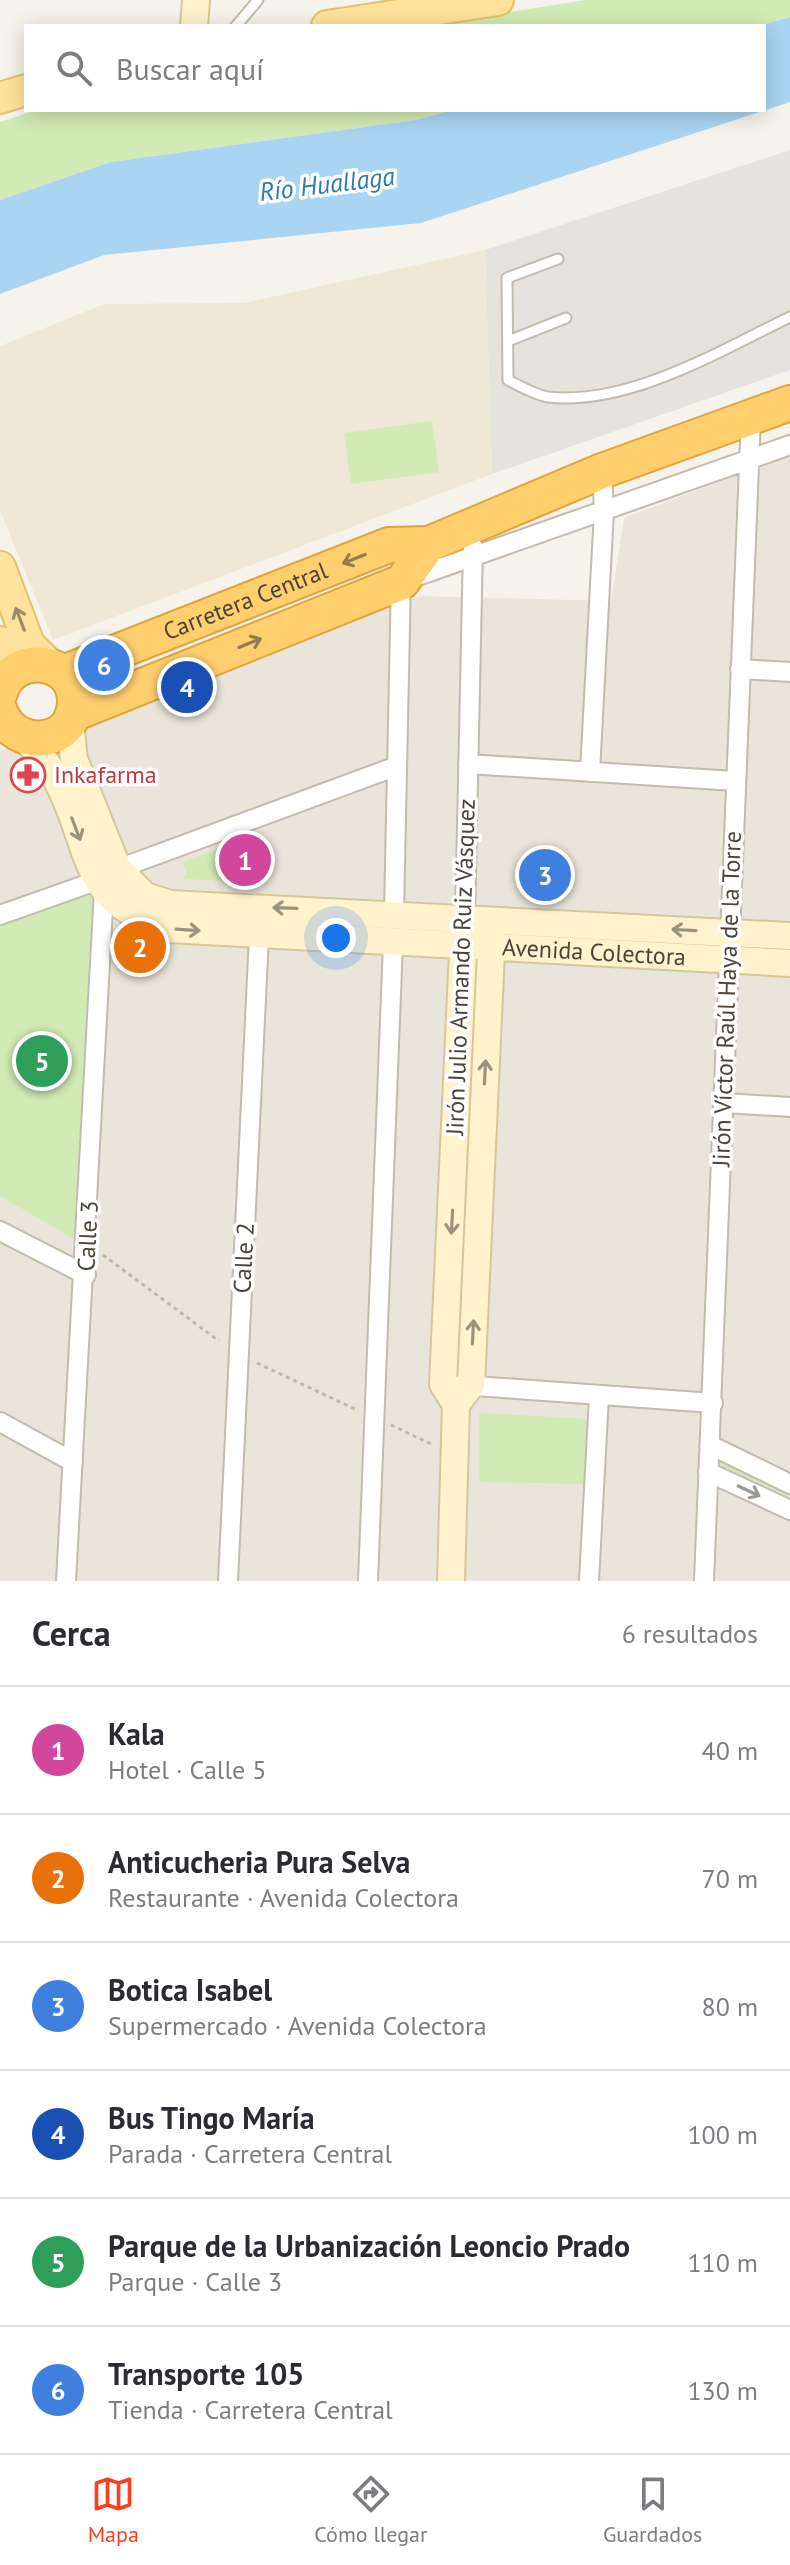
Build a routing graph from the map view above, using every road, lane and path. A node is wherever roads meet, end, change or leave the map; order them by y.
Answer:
1 (196, 0) edge
2 (258, 0) edge
3 (498, 0) edge
4 (194, 24) edge
5 (238, 24) edge
6 (336, 24) edge
7 (24, 91) edge
8 (0, 98) edge
9 (558, 259) dead end
10 (790, 317) edge
11 (566, 318) dead end
12 (508, 341) junction
13 (790, 403) edge
14 (751, 416) junction
15 (790, 445) edge
16 (749, 459) junction
17 (602, 471) junction
18 (604, 511) junction
19 (473, 541) junction
20 (429, 544) junction
21 (389, 545) junction
22 (0, 567) edge
23 (402, 582) junction
24 (0, 642) edge
25 (56, 669) junction
26 (740, 669) junction
27 (790, 672) edge
28 (2, 686) edge
29 (72, 718) junction
30 (10, 730) edge
31 (468, 764) junction
32 (397, 766) junction
33 (590, 772) junction
34 (735, 781) junction
35 (106, 880) junction
36 (394, 913) junction
37 (0, 915) edge
38 (728, 932) junction
39 (464, 933) junction
40 (492, 934) junction
41 (259, 936) junction
42 (790, 936) edge
43 (393, 943) junction
44 (727, 960) junction
45 (790, 963) edge
46 (725, 1103) junction
47 (790, 1107) edge
48 (467, 1184) junction
49 (0, 1231) edge
50 (87, 1243) junction
51 (86, 1275) junction
52 (239, 1355) junction
53 (457, 1391) junction
54 (599, 1396) junction
55 (713, 1403) junction
56 (377, 1418) junction
57 (0, 1422) edge
58 (710, 1445) junction
59 (453, 1454) junction
60 (73, 1462) junction
61 (708, 1472) junction
62 (790, 1484) edge
63 (790, 1510) edge
64 (66, 1581) edge
65 (228, 1581) edge
66 (368, 1581) edge
67 (451, 1581) edge
68 (589, 1581) edge
69 (704, 1581) edge

1 - 4 street
2 - 5 lane
3 - 6 main road
7 - 8 main road
9 - 12 lane
10 - 12 lane
11 - 12 lane
13 - 14 highway, Carretera Central
14 - 16 street, Jirón Víctor Raúl Haya de la Torre
14 - 17 highway, Carretera Central
15 - 16 street
16 - 18 street
16 - 26 street, Jirón Víctor Raúl Haya de la Torre
17 - 18 street
17 - 19 highway, Carretera Central
18 - 19 street
18 - 33 street
19 - 20 highway, Carretera Central
19 - 23 street
19 - 31 street, Jirón Julio Armando Ruiz Vásquez
20 - 21 highway, Carretera Central
20 - 23 highway
21 - 23 street
21 -> 25 highway, Carretera Central
25 -> 22 main road
29 -> 23 highway, Carretera Central
23 - 32 street
24 - 28 main road
25 - 28 highway, Carretera Central
25 - 29 highway
26 - 27 street
26 - 34 street, Jirón Víctor Raúl Haya de la Torre
29 - 30 highway, Carretera Central
29 - 35 street, Avenida Colectora
30 -> 35 street, Avenida Colectora
31 - 33 street
31 - 39 street, Jirón Julio Armando Ruiz Vásquez
32 - 35 street
32 - 36 street
33 - 34 street
34 - 38 street, Jirón Víctor Raúl Haya de la Torre
36 -> 35 street, Avenida Colectora
35 - 37 street
35 -> 41 street, Avenida Colectora
35 - 50 street, Calle 3
36 - 39 street, Avenida Colectora
38 -> 40 street, Avenida Colectora
38 - 42 street, Avenida Colectora
38 - 44 street, Jirón Víctor Raúl Haya de la Torre
39 - 40 street, Avenida Colectora
39 - 43 street, Avenida Colectora
39 - 48 street, Jirón Julio Armando Ruiz Vásquez
40 - 44 street, Avenida Colectora
48 -> 40 street, Jirón Julio Armando Ruiz Vásquez
41 - 43 street, Avenida Colectora
41 - 52 street, Calle 2
43 - 56 street
44 - 45 street, Avenida Colectora
44 - 46 street, Jirón Víctor Raúl Haya de la Torre
46 - 47 street
46 - 55 street, Jirón Víctor Raúl Haya de la Torre
48 - 53 street, Jirón Julio Armando Ruiz Vásquez
49 - 51 street
50 - 51 street, Calle 3
50 - 52 path
51 - 60 street, Calle 3
52 - 56 path
52 - 65 street, Calle 2
53 - 54 street
53 - 59 street, Jirón Julio Armando Ruiz Vásquez
54 - 55 street
54 - 68 street
55 - 58 street, Jirón Víctor Raúl Haya de la Torre
56 - 59 path
56 - 66 street
57 - 60 street
58 - 61 street, Jirón Víctor Raúl Haya de la Torre
58 - 62 street
59 - 67 street, Jirón Julio Armando Ruiz Vásquez
60 - 64 street, Calle 3
61 -> 63 street
61 - 69 street, Jirón Víctor Raúl Haya de la Torre

